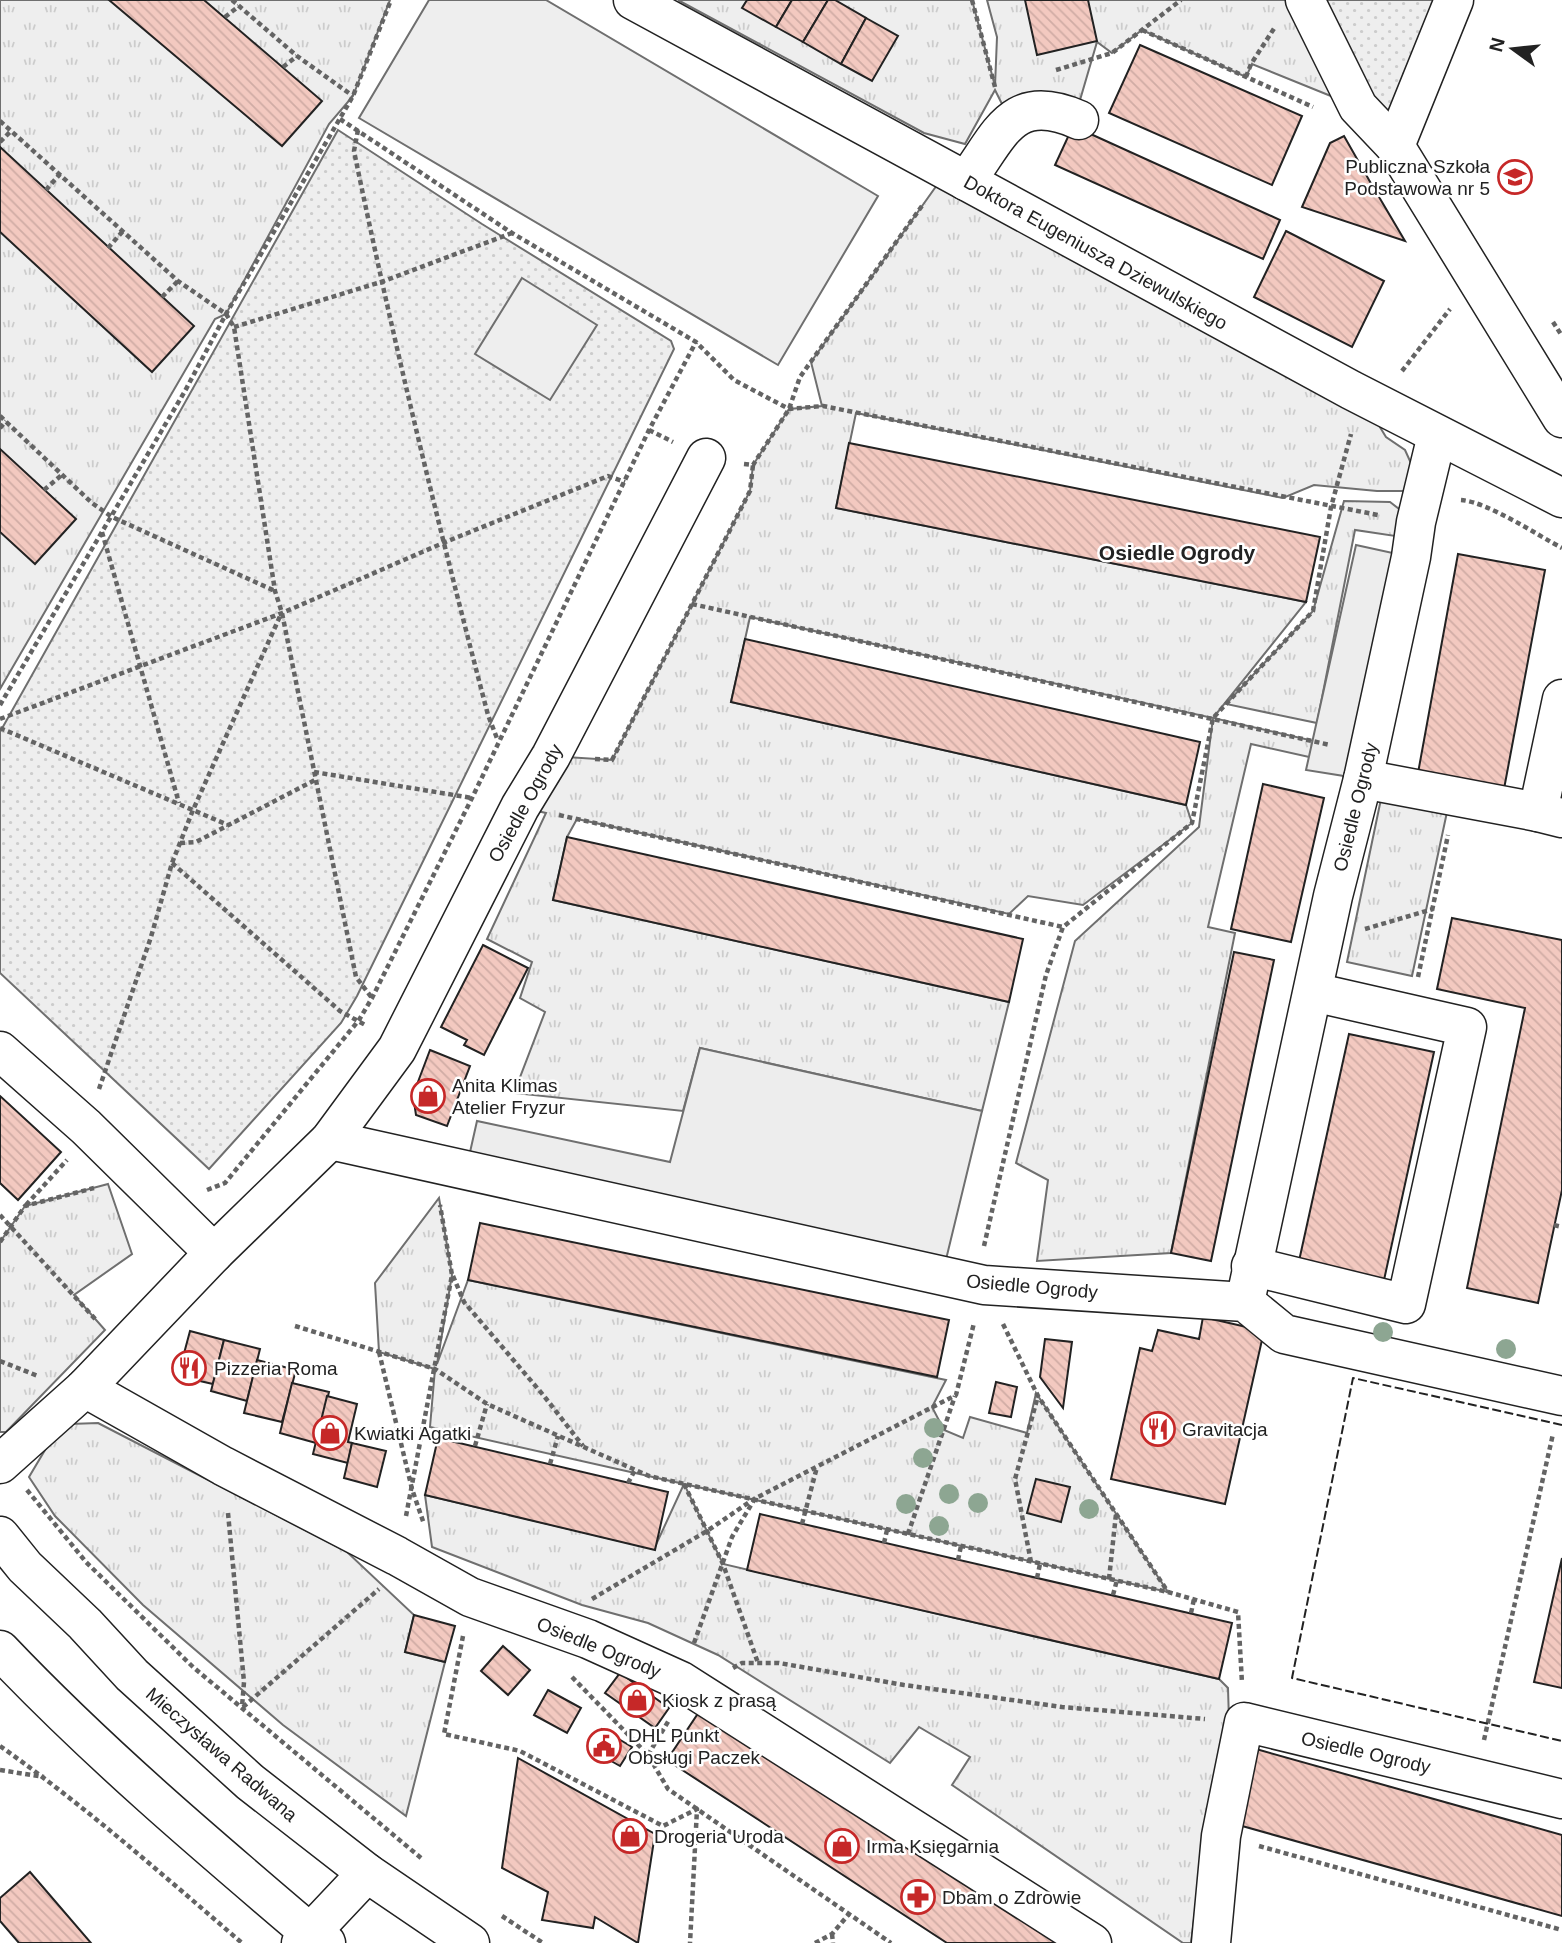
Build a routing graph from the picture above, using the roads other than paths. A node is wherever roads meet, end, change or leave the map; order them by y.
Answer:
1 (633, 0) edge
2 (1454, 0) edge
3 (1292, 11) edge
4 (1079, 120) dead end
5 (1384, 135) junction
6 (957, 176) junction
7 (1562, 418) edge
8 (1437, 435) junction
9 (706, 458) road end
10 (1562, 498) edge
11 (1562, 699) edge
12 (1366, 766) junction
13 (1550, 815) edge
14 (1313, 992) junction
15 (0, 1051) edge
16 (330, 1140) junction
17 (214, 1253) junction
18 (1248, 1284) junction
19 (85, 1388) junction
20 (1562, 1396) edge
21 (2, 1463) edge
22 (0, 1536) edge
23 (0, 1650) edge
24 (1553, 1797) edge
25 (367, 1873) junction
26 (313, 1940) edge
27 (470, 1943) edge
28 (1092, 1943) edge
29 (1211, 1943) edge

1 - 6 street, Doktora Eugeniusza Dziewulskiego
2 - 5 street
3 - 5 street
4 - 6 street
5 - 7 street
6 - 8 street, Doktora Eugeniusza Dziewulskiego
8 - 10 street, Doktora Eugeniusza Dziewulskiego
8 - 12 street, Osiedle Ogrody
9 - 16 street, Osiedle Ogrody
11 - 13 street
12 - 13 street
12 - 14 street, Osiedle Ogrody
14 - 18 street, Osiedle Ogrody
14 - 18 street
15 - 17 street
16 - 17 street, Osiedle Ogrody
16 - 18 street, Osiedle Ogrody
17 - 19 street, Osiedle Ogrody
18 - 20 street
19 - 21 street, Osiedle Ogrody
19 - 28 street, Osiedle Ogrody
22 - 25 street, Mieczysława Radwana
23 - 26 street
24 - 29 street, Osiedle Ogrody
25 - 26 street
25 - 27 street, Mieczysława Radwana

